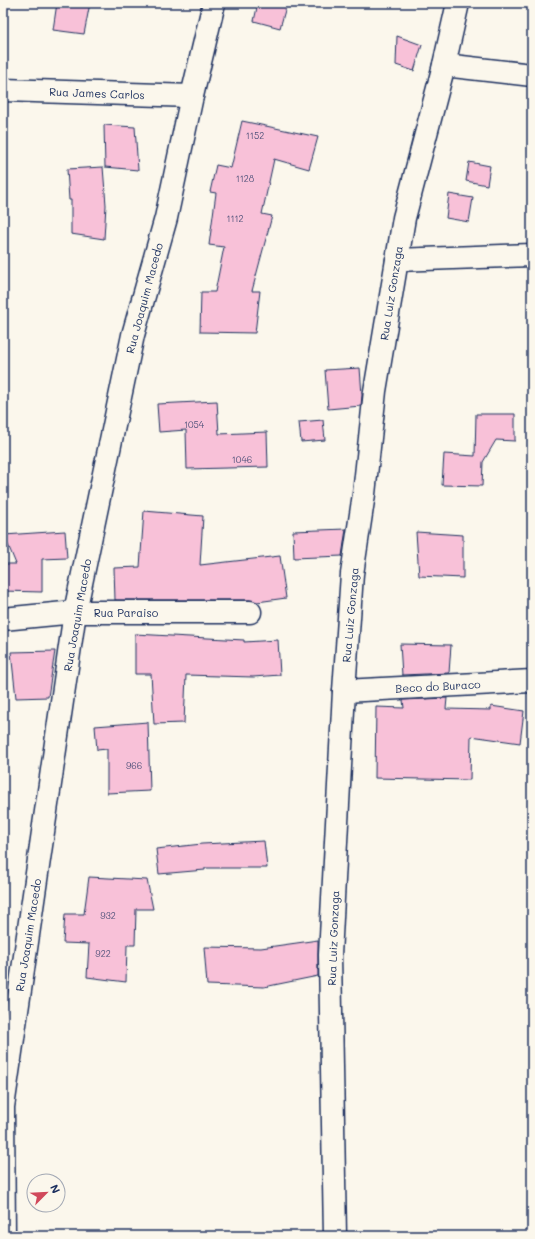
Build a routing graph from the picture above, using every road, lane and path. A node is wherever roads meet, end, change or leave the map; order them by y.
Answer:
1 (214, 3) edge
2 (458, 3) edge
3 (444, 65) junction
4 (532, 74) edge
5 (3, 90) edge
6 (192, 96) junction
7 (532, 255) edge
8 (397, 260) junction
9 (75, 612) junction
10 (250, 612) dead end
11 (3, 619) edge
12 (532, 681) edge
13 (344, 691) junction
14 (4, 1236) edge
15 (335, 1236) edge

1 - 6 street, Rua Joaquim Macedo
2 - 3 street, Rua Luiz Gonzaga
3 - 4 street
3 - 8 street, Rua Luiz Gonzaga
5 - 6 street, Rua James Carlos
6 - 9 street, Rua Joaquim Macedo
7 - 8 street
8 - 13 street, Rua Luiz Gonzaga
9 - 10 street, Rua Paraiso
9 - 11 street, Rua Paraiso
9 - 14 street, Rua Joaquim Macedo
12 - 13 street, Beco do Buraco
13 - 15 street, Rua Luiz Gonzaga

